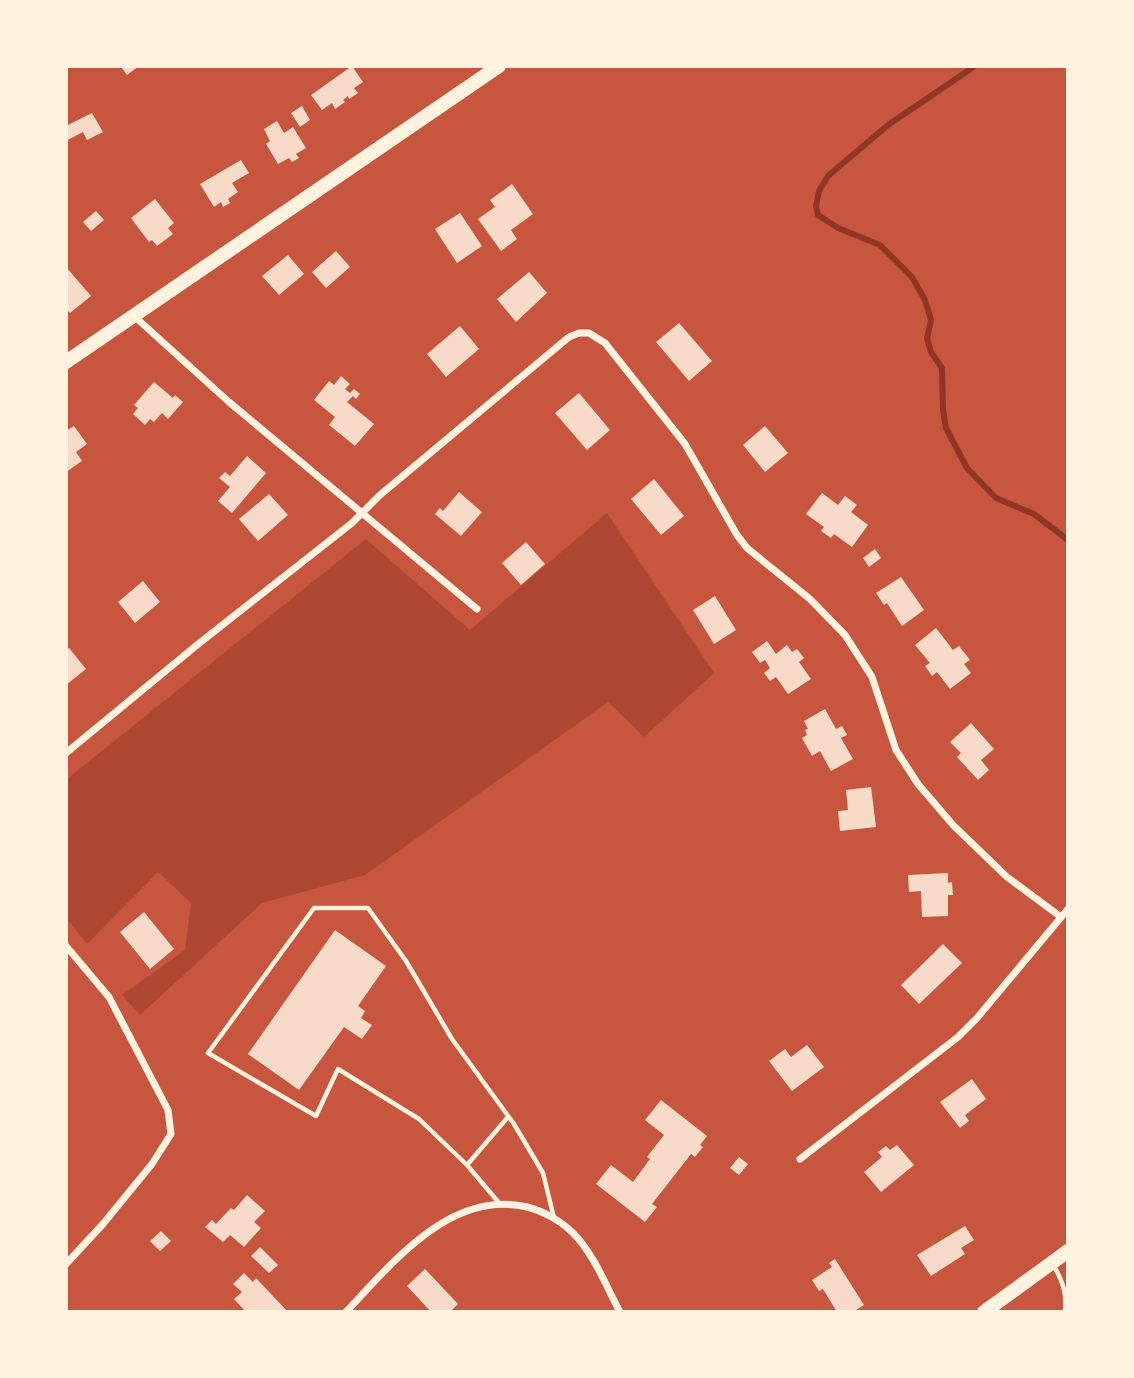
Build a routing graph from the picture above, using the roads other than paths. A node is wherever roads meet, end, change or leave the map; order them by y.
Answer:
1 (490, 69) edge
2 (134, 315) junction
3 (66, 362) edge
4 (362, 513) junction
5 (477, 609) dead end
6 (66, 753) edge
7 (1068, 909) edge
8 (1060, 917) junction
9 (66, 946) edge
10 (508, 1117) junction
11 (800, 1158) dead end
12 (467, 1165) junction
13 (500, 1204) junction
14 (555, 1219) junction
15 (1068, 1251) edge
16 (1053, 1263) junction
17 (66, 1264) edge
18 (346, 1311) edge
19 (620, 1311) edge
20 (984, 1311) edge
21 (1065, 1311) edge

1 - 2 main road
2 - 3 main road
2 - 4 street
4 - 5 street
4 - 6 street
4 - 8 street
7 - 8 street
8 - 11 street
9 - 17 street
10 - 12 lane
10 - 12 lane
10 - 14 lane
12 - 13 lane
13 - 14 street
13 - 18 street
14 - 19 street
15 - 16 main road
16 - 20 main road
16 - 21 lane

